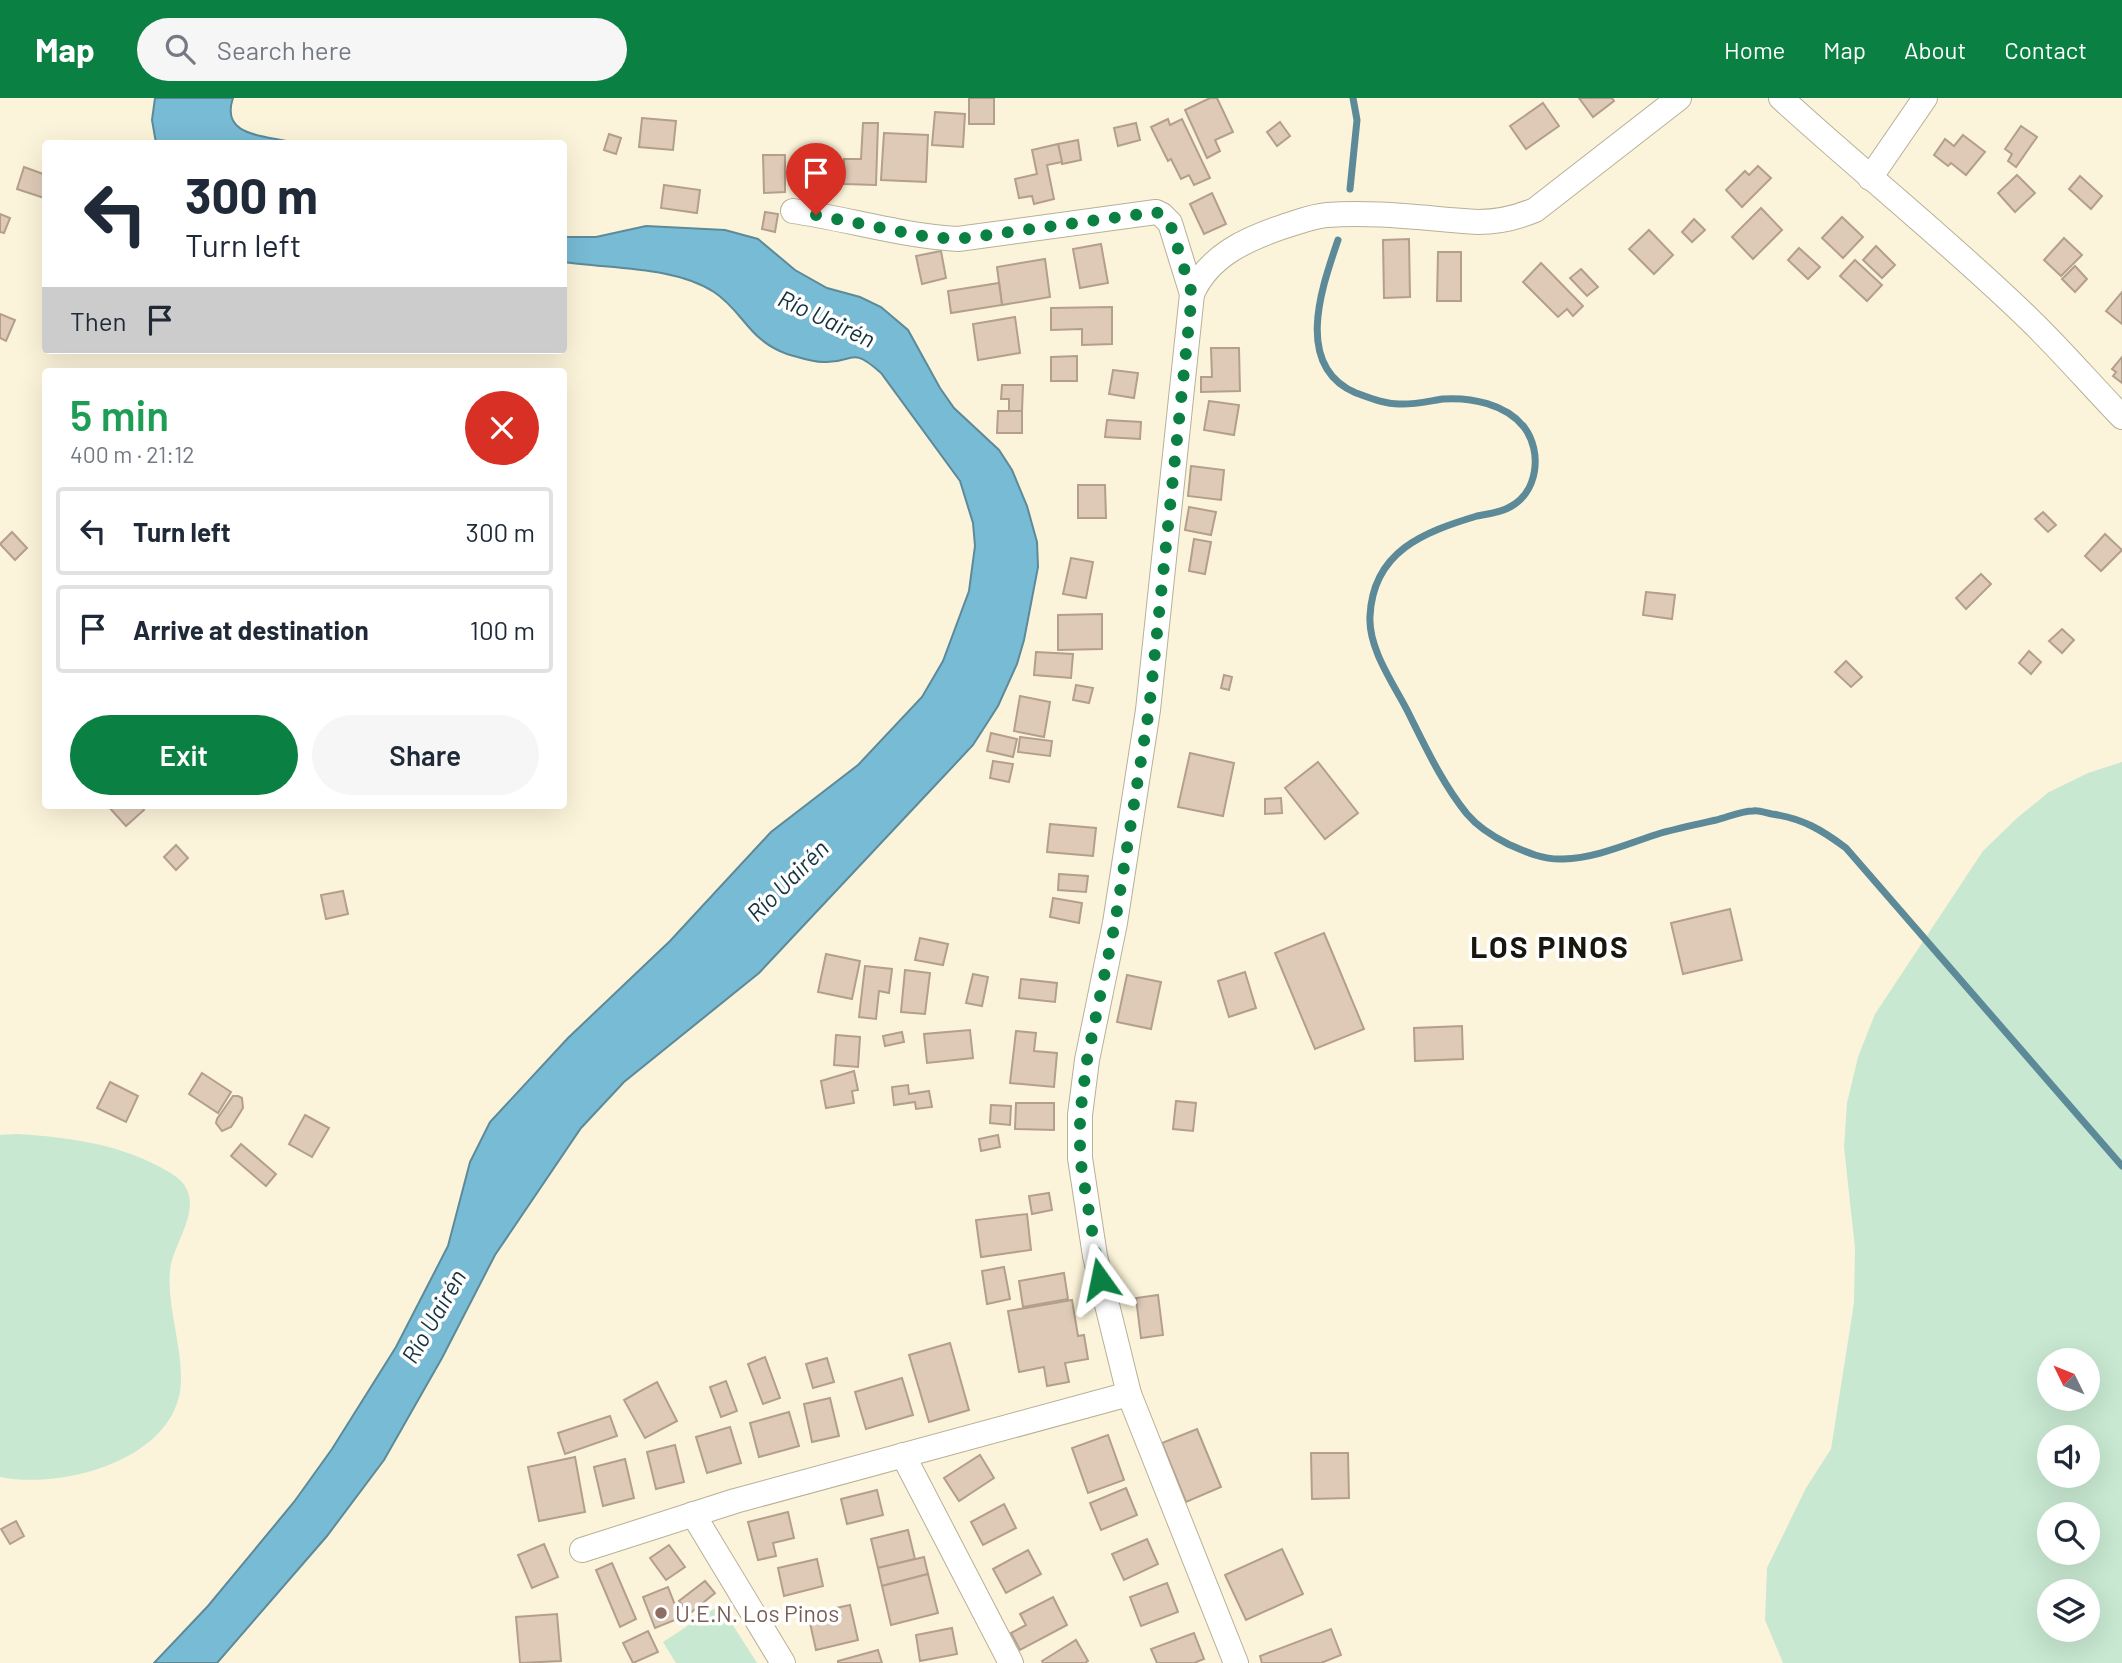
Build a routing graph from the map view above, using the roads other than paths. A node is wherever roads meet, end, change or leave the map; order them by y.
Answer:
1 (1679, 98) edge
2 (1781, 98) edge
3 (1925, 98) edge
4 (1870, 178) junction
5 (793, 211) dead end
6 (1192, 294) junction
7 (2122, 417) edge
8 (1129, 1394) junction
9 (903, 1455) junction
10 (693, 1514) junction
11 (582, 1550) dead end
12 (783, 1663) edge
13 (1011, 1663) edge
14 (1236, 1663) edge

1 - 6 street
2 - 4 street
3 - 4 street
4 - 7 street
5 - 6 street
6 - 8 street
8 - 9 street
8 - 14 street
9 - 10 street
9 - 13 street
10 - 11 street
10 - 12 street

